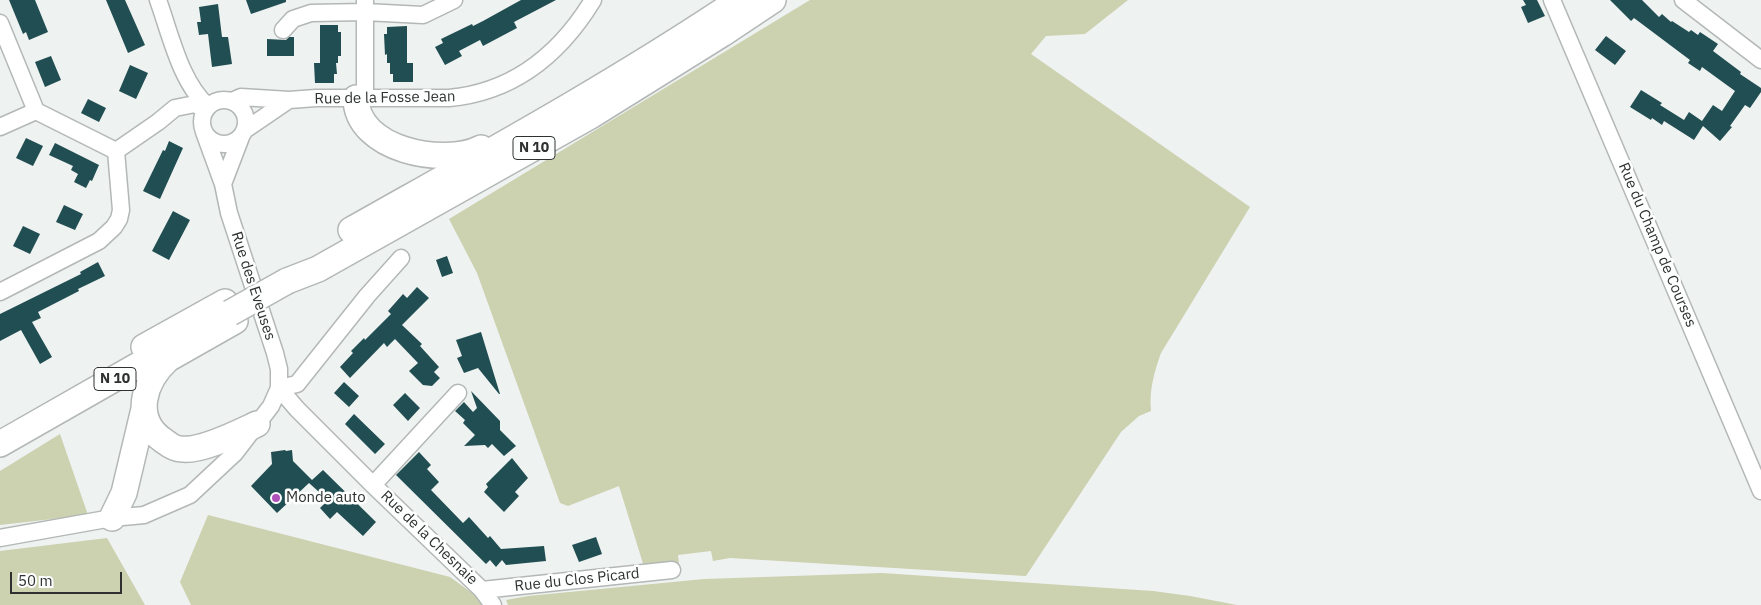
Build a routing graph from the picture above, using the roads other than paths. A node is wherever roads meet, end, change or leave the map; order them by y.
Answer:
1 (158, 0) edge
2 (454, 0) edge
3 (593, 0) edge
4 (739, 0) edge
5 (773, 0) edge
6 (1552, 0) edge
7 (1683, 0) edge
8 (365, 6) edge
9 (0, 24) edge
10 (284, 30) dead end
11 (1761, 60) edge
12 (186, 79) junction
13 (361, 98) junction
14 (289, 100) junction
15 (228, 101) junction
16 (175, 108) junction
17 (566, 108) junction
18 (36, 111) junction
19 (205, 117) junction
20 (158, 122) junction
21 (0, 127) edge
22 (243, 134) junction
23 (116, 152) junction
24 (223, 184) junction
25 (401, 258) dead end
26 (287, 280) junction
27 (0, 292) edge
28 (230, 312) junction
29 (279, 388) junction
30 (458, 393) dead end
31 (144, 409) junction
32 (257, 424) junction
33 (0, 425) edge
34 (0, 444) edge
35 (373, 484) junction
36 (1761, 491) edge
37 (112, 518) junction
38 (0, 538) edge
39 (672, 570) dead end
40 (482, 590) junction
41 (492, 605) edge

1 - 12 street, Rue des Eveuses
2 - 8 street
3 - 13 street, Rue de la Fosse Jean
4 - 17 main road, N 10
5 - 26 main road, N 10
6 - 36 street, Rue du Champ de Courses
7 - 11 street
8 - 10 street
8 - 13 street
9 - 18 street
12 - 15 street
12 - 16 street
12 - 19 street, Rue des Eveuses
13 - 14 street, Rue de la Fosse Jean
13 - 17 main road
14 - 15 street, Rue de la Fosse Jean
14 - 22 street
15 - 19 street
15 - 22 street
16 - 19 street
16 - 20 street
17 - 26 main road, N 10
18 - 21 street
18 - 23 street
19 - 20 street
19 - 22 street
19 - 24 street, Rue des Eveuses
20 - 23 street
22 - 24 street
23 - 27 street
24 - 29 street, Rue des Eveuses
25 - 29 street
26 - 28 main road, N 10, bridge
28 - 31 main road
28 - 33 main road, N 10
28 - 34 main road, N 10
29 - 32 street
29 - 35 street, Rue de la Chesnaie
30 - 35 street
31 - 32 main road
31 - 37 main road
32 - 37 street
35 - 40 street, Rue de la Chesnaie
37 - 38 street
39 - 40 street, Rue du Clos Picard
40 - 41 street, Rue de la Chesnaie

